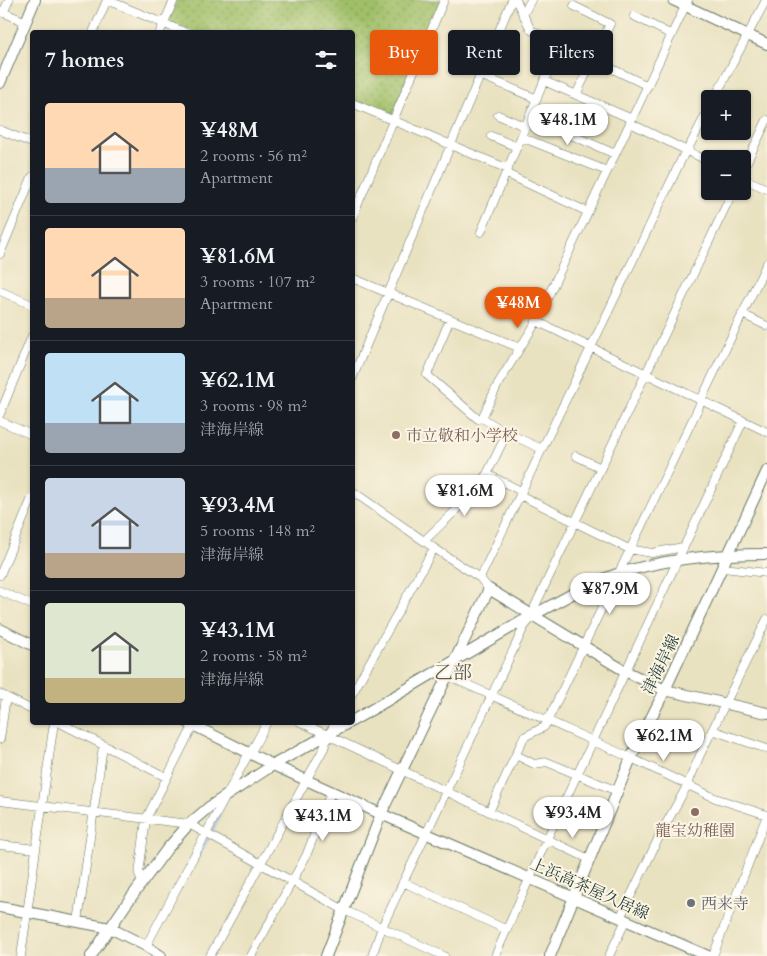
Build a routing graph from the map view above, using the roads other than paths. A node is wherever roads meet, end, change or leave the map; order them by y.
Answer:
1 (9, 0) edge
2 (35, 0) edge
3 (107, 0) edge
4 (174, 0) edge
5 (444, 0) edge
6 (514, 0) edge
7 (531, 0) edge
8 (673, 0) edge
9 (766, 0) edge
10 (687, 3) edge
11 (574, 6) dead end
12 (2, 12) edge
13 (523, 15) junction
14 (634, 16) dead end
15 (26, 22) junction
16 (164, 24) junction
17 (94, 30) edge
18 (161, 30) edge
19 (179, 30) edge
20 (500, 30) edge
21 (531, 30) edge
22 (607, 30) edge
23 (672, 35) junction
24 (748, 35) junction
25 (767, 44) edge
26 (613, 69) edge
27 (480, 75) joint
28 (547, 75) edge
29 (586, 75) edge
30 (544, 81) junction
31 (0, 83) edge
32 (648, 86) junction
33 (719, 90) edge
34 (576, 95) junction
35 (537, 99) junction
36 (355, 104) edge
37 (498, 115) dead end
38 (530, 118) junction
39 (393, 120) junction
40 (767, 120) edge
41 (631, 121) junction
42 (701, 122) edge
43 (526, 127) junction
44 (0, 130) edge
45 (492, 136) dead end
46 (521, 137) junction
47 (30, 143) edge
48 (451, 144) junction
49 (517, 147) junction
50 (686, 150) junction
51 (751, 153) edge
52 (615, 154) junction
53 (701, 158) edge
54 (607, 170) junction
55 (507, 172) junction
56 (30, 182) edge
57 (751, 182) edge
58 (767, 189) edge
59 (729, 200) edge
60 (355, 211) edge
61 (588, 212) junction
62 (481, 232) dead end
63 (0, 254) edge
64 (767, 263) edge
65 (355, 279) edge
66 (0, 291) edge
67 (388, 294) junction
68 (30, 304) edge
69 (742, 314) junction
70 (450, 320) junction
71 (536, 321) junction
72 (767, 326) edge
73 (30, 342) edge
74 (520, 348) junction
75 (591, 348) junction
76 (24, 358) junction
77 (30, 361) edge
78 (355, 368) edge
79 (646, 374) junction
80 (701, 400) junction
81 (0, 414) edge
82 (482, 418) junction
83 (0, 421) edge
84 (743, 421) junction
85 (767, 432) edge
86 (507, 433) junction
87 (30, 434) edge
88 (542, 449) junction
89 (576, 456) dead end
90 (601, 468) junction
91 (767, 471) edge
92 (487, 474) junction
93 (355, 493) edge
94 (521, 493) junction
95 (30, 503) edge
96 (575, 522) junction
97 (424, 541) junction
98 (683, 547) junction
99 (434, 548) junction
100 (629, 550) junction
101 (727, 554) junction
102 (767, 554) edge
103 (678, 560) junction
104 (722, 568) junction
105 (767, 573) edge
106 (617, 574) junction
107 (0, 575) edge
108 (480, 578) junction
109 (489, 589) junction
110 (0, 591) edge
111 (30, 604) edge
112 (534, 615) junction
113 (767, 619) edge
114 (0, 629) edge
115 (30, 644) edge
116 (583, 646) junction
117 (456, 659) junction
118 (626, 671) junction
119 (448, 676) junction
120 (355, 689) edge
121 (665, 690) junction
122 (3, 695) edge
123 (492, 696) junction
124 (726, 704) junction
125 (30, 709) edge
126 (767, 713) edge
127 (355, 720) edge
128 (548, 722) junction
129 (54, 725) edge
130 (64, 725) edge
131 (190, 725) edge
132 (192, 725) edge
133 (266, 725) edge
134 (306, 725) edge
135 (334, 725) edge
136 (346, 725) edge
137 (712, 730) junction
138 (328, 736) junction
139 (0, 740) edge
140 (593, 741) junction
141 (103, 746) junction
142 (767, 749) edge
143 (250, 754) junction
144 (516, 755) junction
145 (631, 758) junction
146 (273, 765) junction
147 (401, 770) junction
148 (578, 774) junction
149 (166, 777) junction
150 (307, 780) junction
151 (687, 786) junction
152 (617, 791) junction
153 (331, 792) junction
154 (446, 792) junction
155 (231, 793) junction
156 (0, 801) edge
157 (42, 806) junction
158 (94, 812) junction
159 (489, 812) junction
160 (381, 814) junction
161 (146, 818) junction
162 (189, 824) junction
163 (427, 833) junction
164 (209, 836) junction
165 (547, 839) junction
166 (0, 845) edge
167 (36, 849) junction
168 (589, 859) junction
169 (260, 864) junction
170 (529, 878) junction
171 (291, 881) junction
172 (403, 882) junction
173 (142, 884) junction
174 (573, 898) junction
175 (0, 907) edge
176 (344, 910) junction
177 (28, 913) junction
178 (623, 919) junction
179 (78, 922) junction
180 (382, 927) junction
181 (110, 928) junction
182 (507, 930) junction
183 (151, 951) edge
184 (21, 956) edge
185 (91, 956) edge
186 (210, 956) edge
187 (251, 956) edge
188 (326, 956) edge
189 (372, 956) edge
190 (444, 956) edge
191 (495, 956) edge
192 (550, 956) edge
193 (609, 956) edge
194 (708, 956) edge
195 (713, 956) edge

1 - 12 street
2 - 15 street
3 - 16 street
3 - 17 street
4 - 16 street
5 - 39 street
6 - 13 street
6 - 20 street
7 - 13 street
8 - 10 street
9 - 24 street
10 - 23 street
10 - 24 street
11 - 22 street
12 - 15 street
13 - 21 street
14 - 23 street
15 - 31 street
16 - 18 street
16 - 19 street
23 - 32 street
24 - 25 street
24 - 33 street
26 - 32 street
27 - 35 street
27 - 48 street
28 - 30 street
29 - 34 street
30 - 34 street
30 - 35 street
32 - 41 street
34 - 41 street
35 - 38 street
36 - 39 street
37 - 43 street
38 - 43 street
38 - 52 street
39 - 48 street
39 - 60 street
40 - 51 street
41 - 50 street
41 - 52 street
42 - 50 street
43 - 46 street
44 - 47 street
45 - 49 street
46 - 49 street
46 - 54 street
48 - 55 street
48 - 67 street
49 - 55 street
50 - 53 street
50 - 75 street
52 - 54 street
54 - 61 street
55 - 61 street
55 - 62 street
56 - 63 street
57 - 58 street
59 - 79 street
61 - 71 street
64 - 69 street
65 - 67 street
66 - 68 street
67 - 70 street
67 - 78 street
69 - 72 street
69 - 80 street
70 - 74 street
70 - 82 street
71 - 74 street
71 - 75 street
73 - 76 street
74 - 82 street
75 - 79 street
75 - 88 street
76 - 77 street
76 - 81 street
79 - 80 street
79 - 90 street
80 - 84 street
80 - 100 street
82 - 86 street
83 - 87 street
84 - 85 street
84 - 98 street
86 - 88 street
86 - 92 street
88 - 94 street
89 - 90 street
90 - 96 street
91 - 101 street, 津海岸線
92 - 94 street
92 - 97 street
93 - 97 street
94 - 96 street
94 - 108 street
95 - 107 street
96 - 100 street
96 - 112 street
97 - 99 street
98 - 100 street
98 - 103 street
99 - 108 street
99 - 120 street
100 - 106 street
101 - 102 street
101 - 103 street
101 - 104 street, 津海岸線
103 - 106 street
103 - 118 street
104 - 105 street
104 - 121 street, 津海岸線
106 - 112 street
106 - 116 street
108 - 109 street
109 - 112 street
109 - 117 street
110 - 111 street
112 - 116 street
112 - 117 street
112 - 123 street
113 - 124 street
114 - 115 street
116 - 118 street
116 - 128 street
117 - 119 street
117 - 127 street
118 - 121 street
118 - 140 street
119 - 123 street
119 - 147 street
121 - 124 street
121 - 145 street, 津海岸線
122 - 125 street
122 - 139 street
123 - 128 street
123 - 154 street
124 - 126 street
124 - 137 street
128 - 140 street
128 - 144 street
129 - 157 street
130 - 141 street
131 - 149 street
132 - 143 street, 上浜高茶屋久居線
133 - 143 street
134 - 138 street
135 - 138 street
136 - 138 street
137 - 142 street
137 - 151 street
138 - 146 street
138 - 147 street
138 - 150 street
140 - 145 street
140 - 148 street
141 - 149 street
141 - 158 street
143 - 146 street, 上浜高茶屋久居線
143 - 155 street
144 - 148 street
144 - 159 street
145 - 151 street
145 - 152 street, 津海岸線
146 - 150 street, 上浜高茶屋久居線
146 - 155 street
147 - 154 street
147 - 160 street
148 - 152 street
148 - 165 street
149 - 161 street
150 - 153 street, 上浜高茶屋久居線
150 - 169 street
151 - 178 street
151 - 195 street
152 - 168 street, 津海岸線
153 - 160 street, 上浜高茶屋久居線
153 - 171 street
154 - 159 street
154 - 163 street
155 - 162 street
155 - 164 street
156 - 157 street
157 - 158 street
157 - 167 street
158 - 161 street
158 - 179 street
159 - 165 street
160 - 163 street, 上浜高茶屋久居線
160 - 176 street
161 - 162 street
161 - 173 street
162 - 164 street
162 - 173 street
163 - 170 street, 上浜高茶屋久居線
163 - 172 street
164 - 169 street
164 - 183 street
165 - 168 street
165 - 170 street
166 - 167 street
167 - 177 street
168 - 174 street, 津海岸線
169 - 171 street
169 - 186 street
170 - 174 street, 上浜高茶屋久居線
170 - 182 street
171 - 176 street
171 - 187 street
172 - 180 street
172 - 182 street
173 - 181 street
174 - 178 street, 上浜高茶屋久居線
174 - 192 street, 津海岸線
175 - 177 street
176 - 180 street
176 - 188 street
177 - 179 street
177 - 184 street
178 - 193 street
178 - 194 street, 上浜高茶屋久居線
179 - 181 street
180 - 189 street
180 - 190 street
181 - 183 street
181 - 185 street
182 - 191 street

